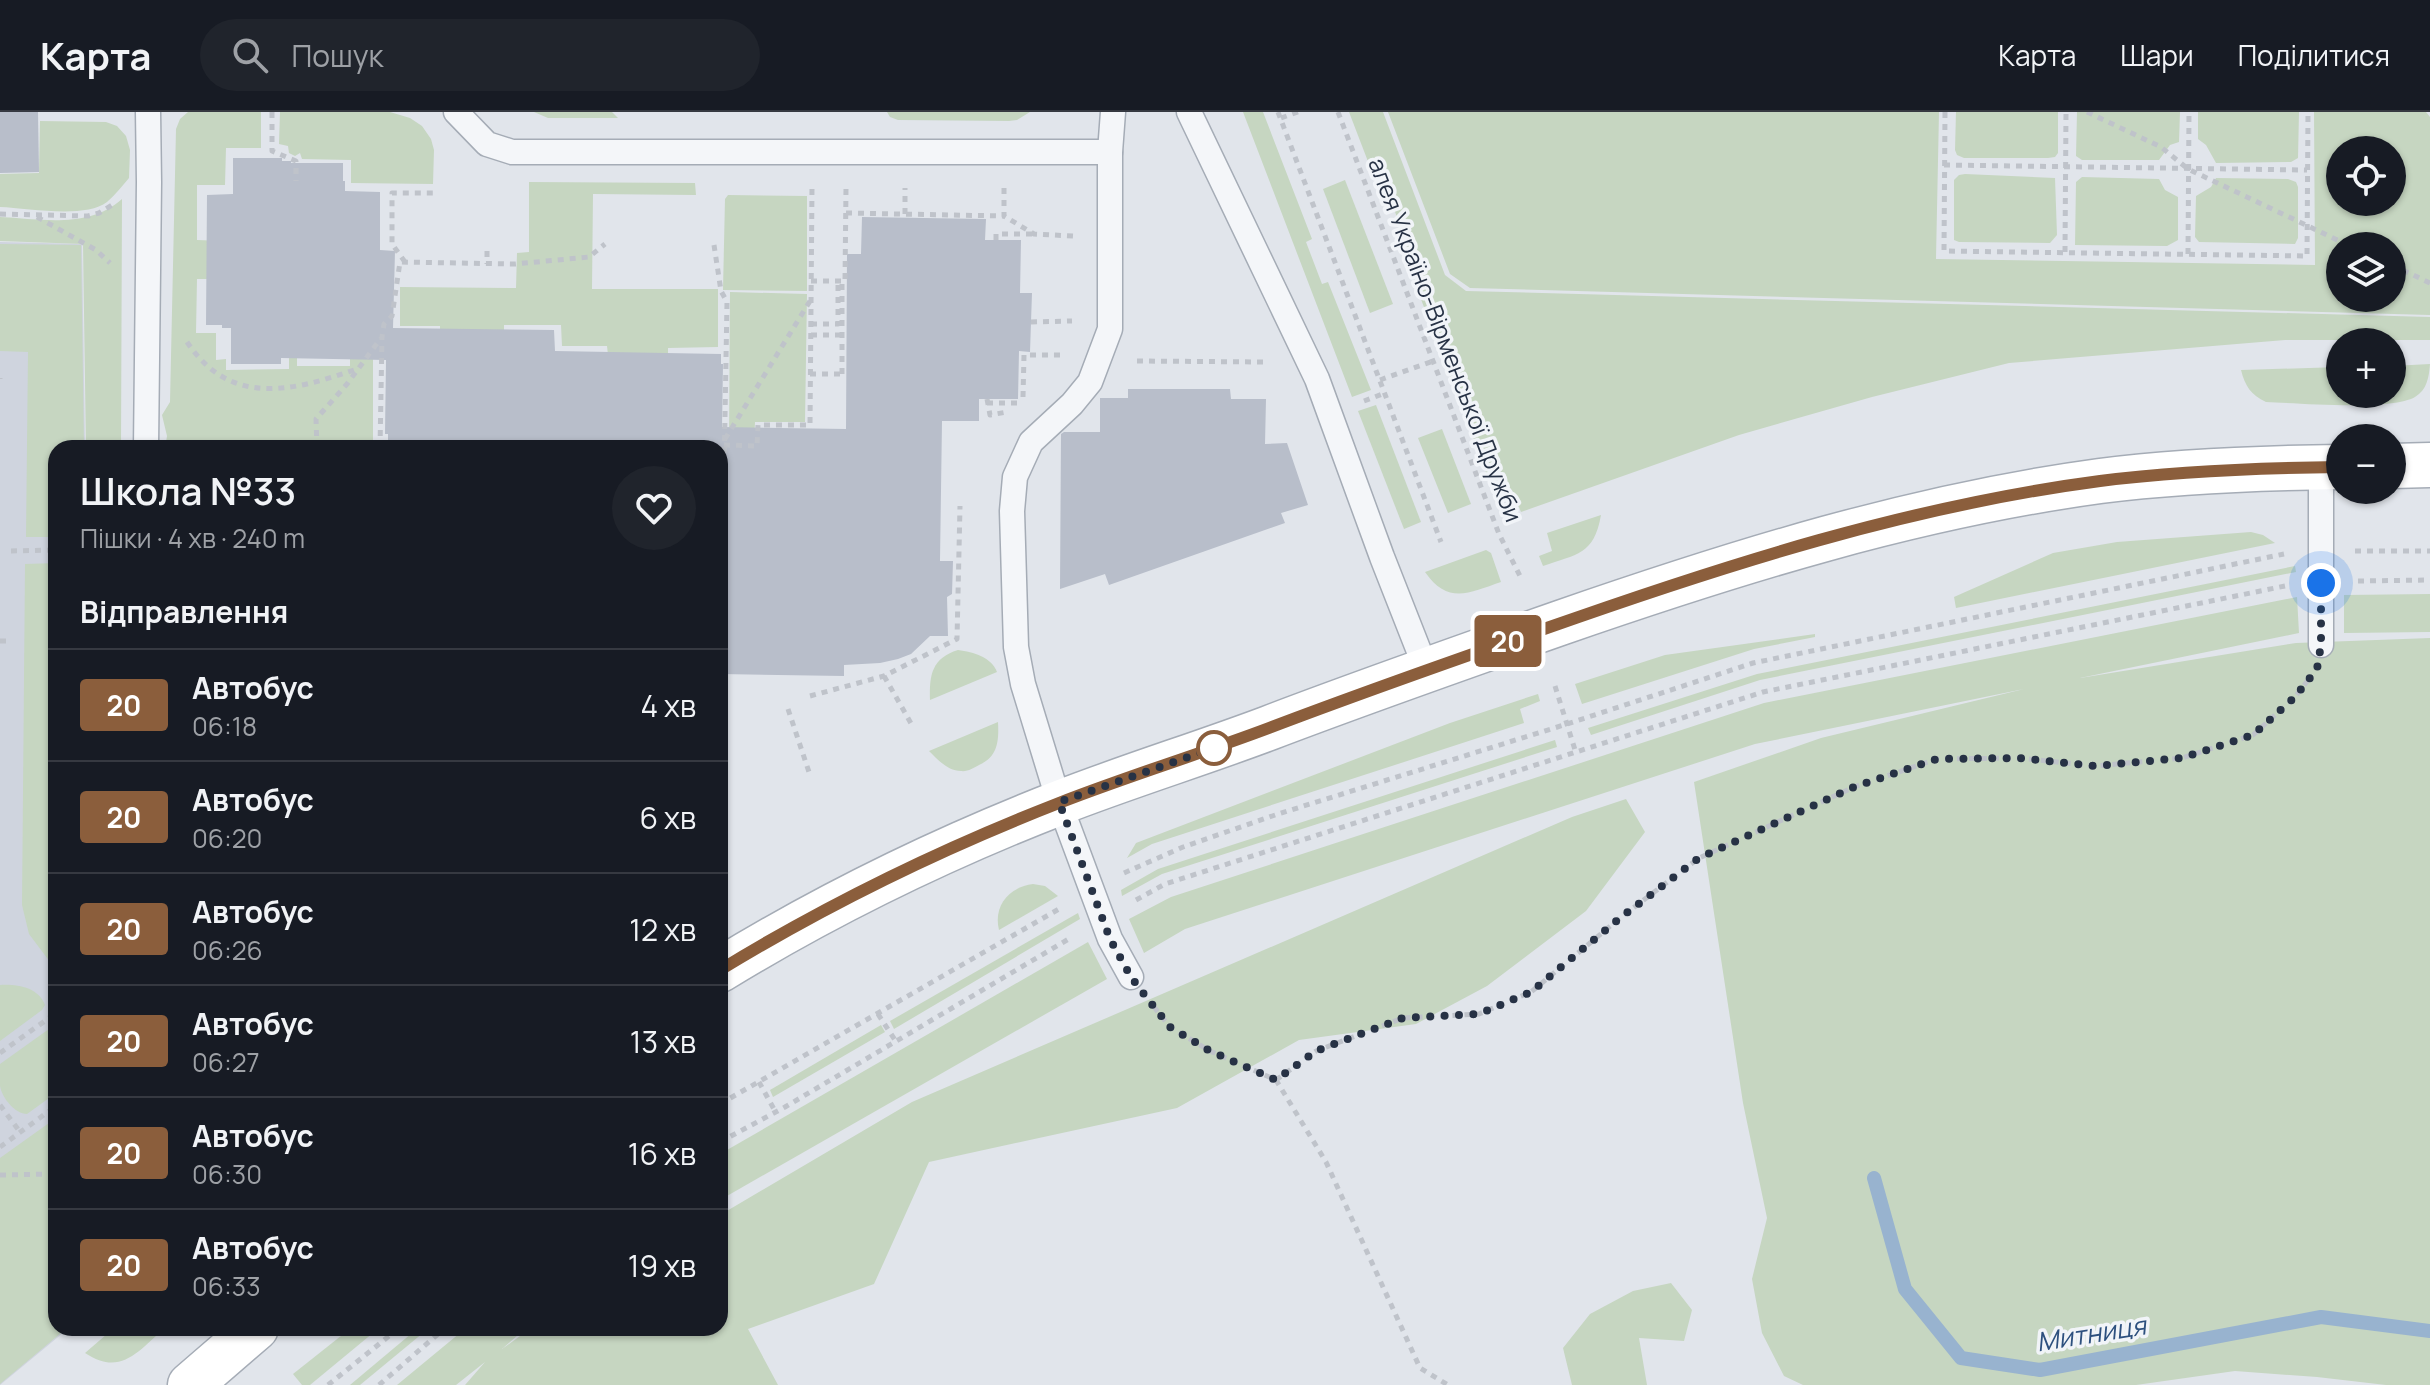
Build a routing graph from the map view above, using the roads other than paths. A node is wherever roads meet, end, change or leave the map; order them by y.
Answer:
1 (148, 112) edge
2 (456, 112) edge
3 (1113, 112) edge
4 (1189, 112) edge
5 (1110, 152) junction
6 (146, 440) edge
7 (2430, 465) edge
8 (2406, 466) edge
9 (2326, 467) edge
10 (2328, 504) edge
11 (2321, 645) road end
12 (1426, 669) junction
13 (1059, 802) junction
14 (728, 965) edge
15 (1131, 977) road end
16 (247, 1336) edge
17 (190, 1385) edge

1 - 6 lane
2 - 5 lane
3 - 5 lane
4 - 12 lane
5 - 13 lane
7 - 8 main road
9 - 12 main road
10 - 11 lane
12 - 13 main road
13 - 14 main road
13 - 15 lane
16 - 17 main road

